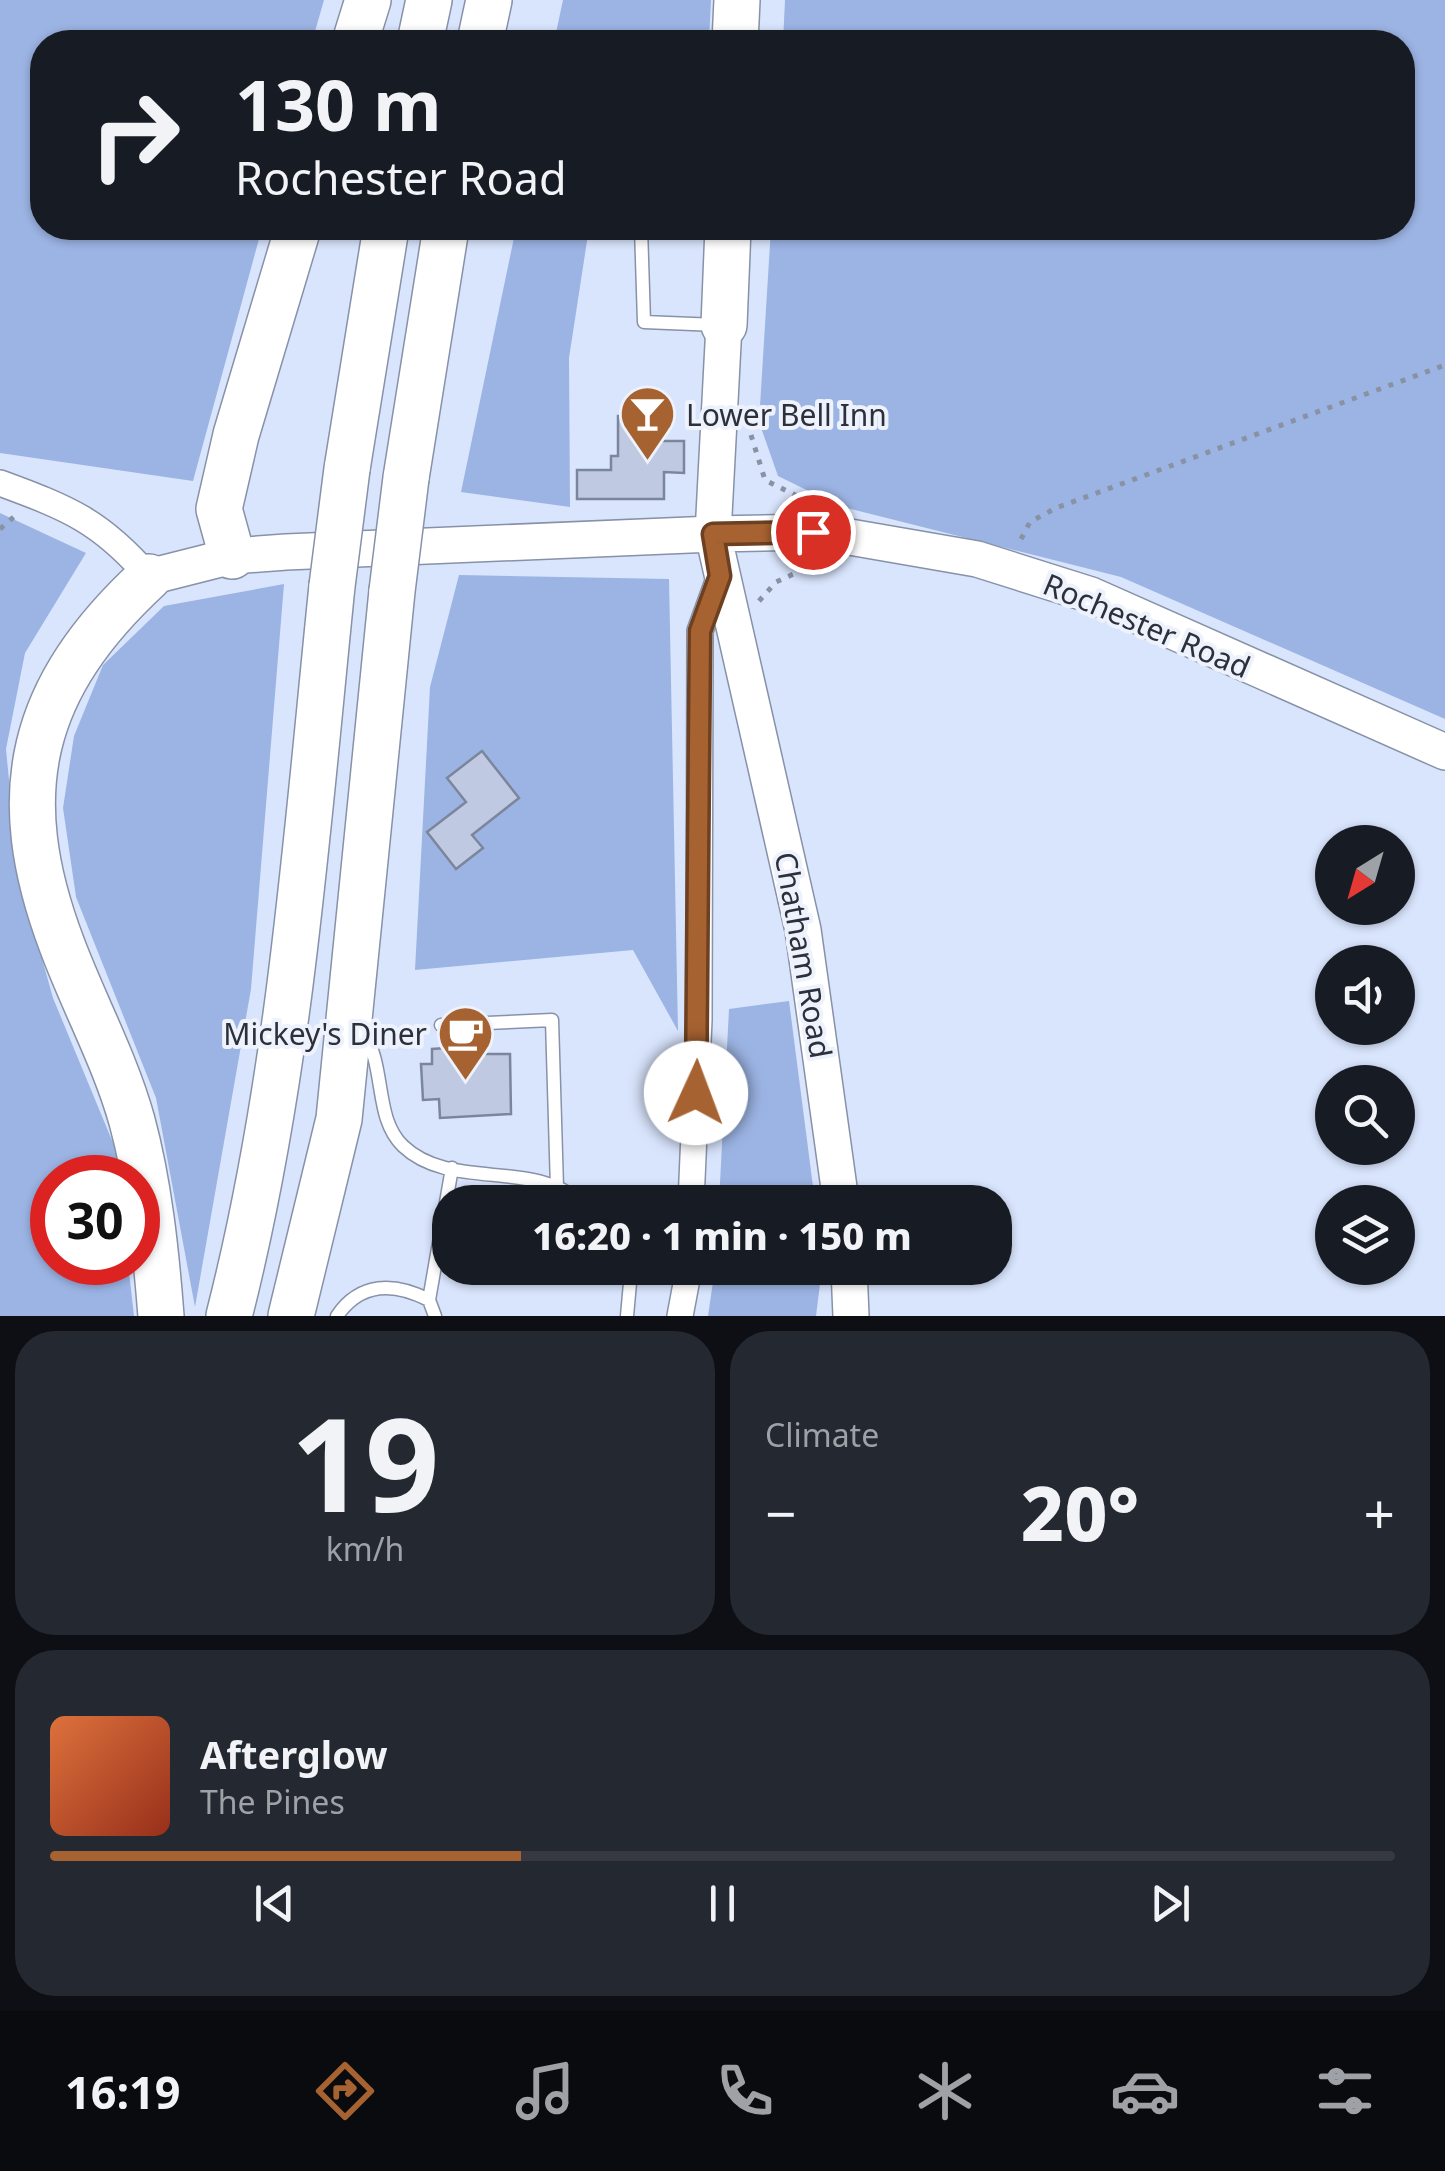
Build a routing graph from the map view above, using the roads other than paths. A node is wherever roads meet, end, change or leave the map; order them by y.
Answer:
1 (368, 0) edge
2 (429, 0) edge
3 (490, 0) edge
4 (737, 0) edge
5 (359, 30) edge
6 (423, 30) edge
7 (483, 30) edge
8 (736, 30) edge
9 (294, 240) edge
10 (384, 240) edge
11 (444, 240) edge
12 (642, 240) edge
13 (728, 240) edge
14 (724, 325) junction
15 (0, 483) edge
16 (713, 534) junction
17 (232, 556) junction
18 (149, 576) junction
19 (720, 576) junction
20 (1445, 752) edge
21 (352, 1016) junction
22 (442, 1025) dead end
23 (452, 1168) junction
24 (541, 1185) edge
25 (557, 1185) edge
26 (693, 1185) edge
27 (839, 1185) edge
28 (630, 1285) edge
29 (686, 1285) edge
30 (849, 1285) edge
31 (429, 1300) junction
32 (162, 1316) edge
33 (229, 1316) edge
34 (291, 1316) edge
35 (337, 1316) edge
36 (435, 1316) edge
37 (627, 1316) edge
38 (680, 1316) edge
39 (850, 1316) edge

1 - 5 highway
2 - 6 highway
3 - 7 highway
4 - 8 highway
9 - 17 highway
10 - 33 highway, bridge
11 - 21 highway, bridge
12 - 14 lane
13 - 14 highway
14 - 16 street, Chatham Road
15 - 18 street
16 - 17 street, Rochester Road
16 - 19 street, Chatham Road
16 - 20 street, Rochester Road
17 - 18 street, Rochester Road
18 - 32 highway
19 - 26 street
19 - 27 street, Chatham Road
21 - 23 lane
21 - 34 highway
22 - 25 lane
23 - 24 lane
23 - 31 lane
28 - 37 lane
29 - 38 street
30 - 39 street
31 - 35 lane
31 - 36 lane

